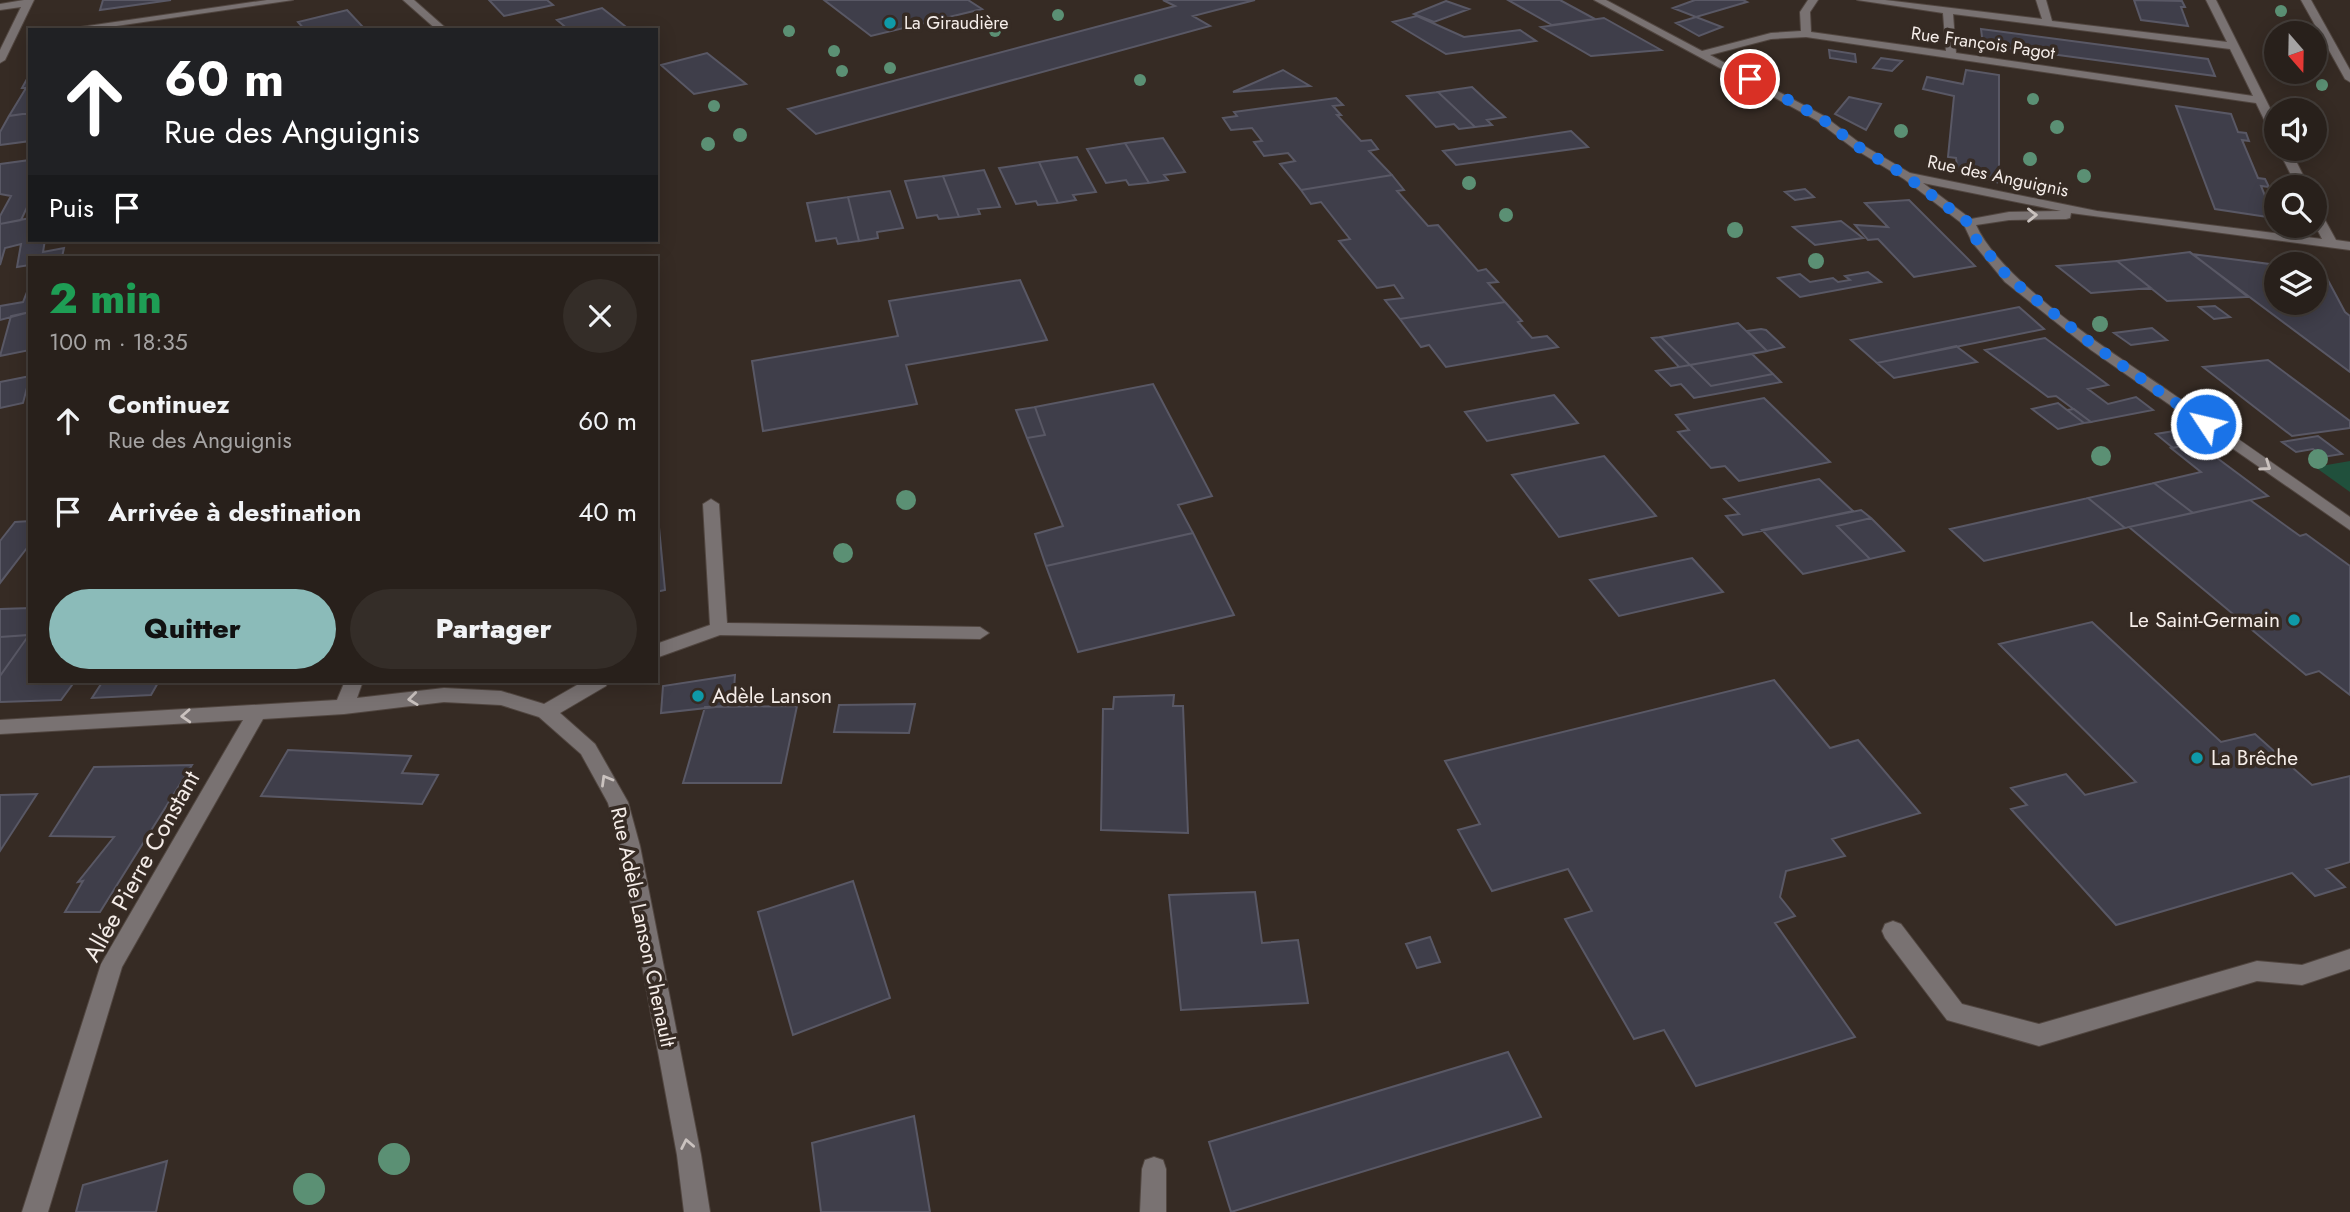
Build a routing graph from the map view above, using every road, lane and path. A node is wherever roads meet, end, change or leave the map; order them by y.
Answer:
1 (288, 0) edge
2 (408, 0) edge
3 (1599, 0) edge
4 (1813, 0) edge
5 (1862, 0) edge
6 (2041, 0) edge
7 (2211, 0) edge
8 (2306, 0) edge
9 (29, 2) edge
10 (0, 7) edge
11 (1948, 10) junction
12 (2047, 21) junction
13 (80, 28) edge
14 (441, 28) edge
15 (28, 34) edge
16 (1806, 34) junction
17 (12, 37) junction
18 (2232, 46) junction
19 (1703, 54) junction
20 (1951, 57) junction
21 (0, 60) edge
22 (2350, 79) edge
23 (2260, 100) junction
24 (2264, 108) edge
25 (1906, 176) junction
26 (2097, 215) junction
27 (1969, 223) junction
28 (2327, 236) edge
29 (2331, 244) junction
30 (2350, 246) edge
31 (711, 504) dead end
32 (2350, 525) edge
33 (719, 629) junction
34 (980, 633) dead end
35 (658, 650) edge
36 (353, 683) edge
37 (596, 683) edge
38 (344, 707) junction
39 (257, 712) junction
40 (546, 712) junction
41 (0, 727) edge
42 (1894, 932) dead end
43 (2350, 959) edge
44 (1154, 1169) dead end
45 (35, 1212) edge
46 (697, 1212) edge
47 (1153, 1212) edge

1 - 13 street
2 - 14 street
3 - 19 street, Rue des Anguignis
4 - 16 street
5 - 11 street
6 - 12 street
7 - 18 street
8 - 22 street
9 - 10 street
9 - 17 street
11 - 12 street
11 - 20 street
12 - 18 street
15 - 17 street
16 - 19 street, Rue François Pagot
16 - 20 street, Rue François Pagot
17 - 21 street
18 - 23 street
19 - 25 street, Rue des Anguignis
20 - 23 street, Rue François Pagot
23 - 24 street
25 - 26 street, Rue des Anguignis
25 - 27 street
27 -> 26 street
26 - 29 street, Rue des Anguignis
27 -> 32 street
28 - 29 street
29 - 30 street, Rue des Anguignis
31 - 33 street
33 - 34 street
33 - 35 street
36 - 38 street
37 - 40 street
38 - 39 street, Rue Adèle Lanson Chenault
40 -> 38 street, Rue Adèle Lanson Chenault
39 -> 41 street, Rue Adèle Lanson Chenault
39 - 45 street, Allée Pierre Constant
46 -> 40 street, Rue Adèle Lanson Chenault
42 - 43 street
44 - 47 street

